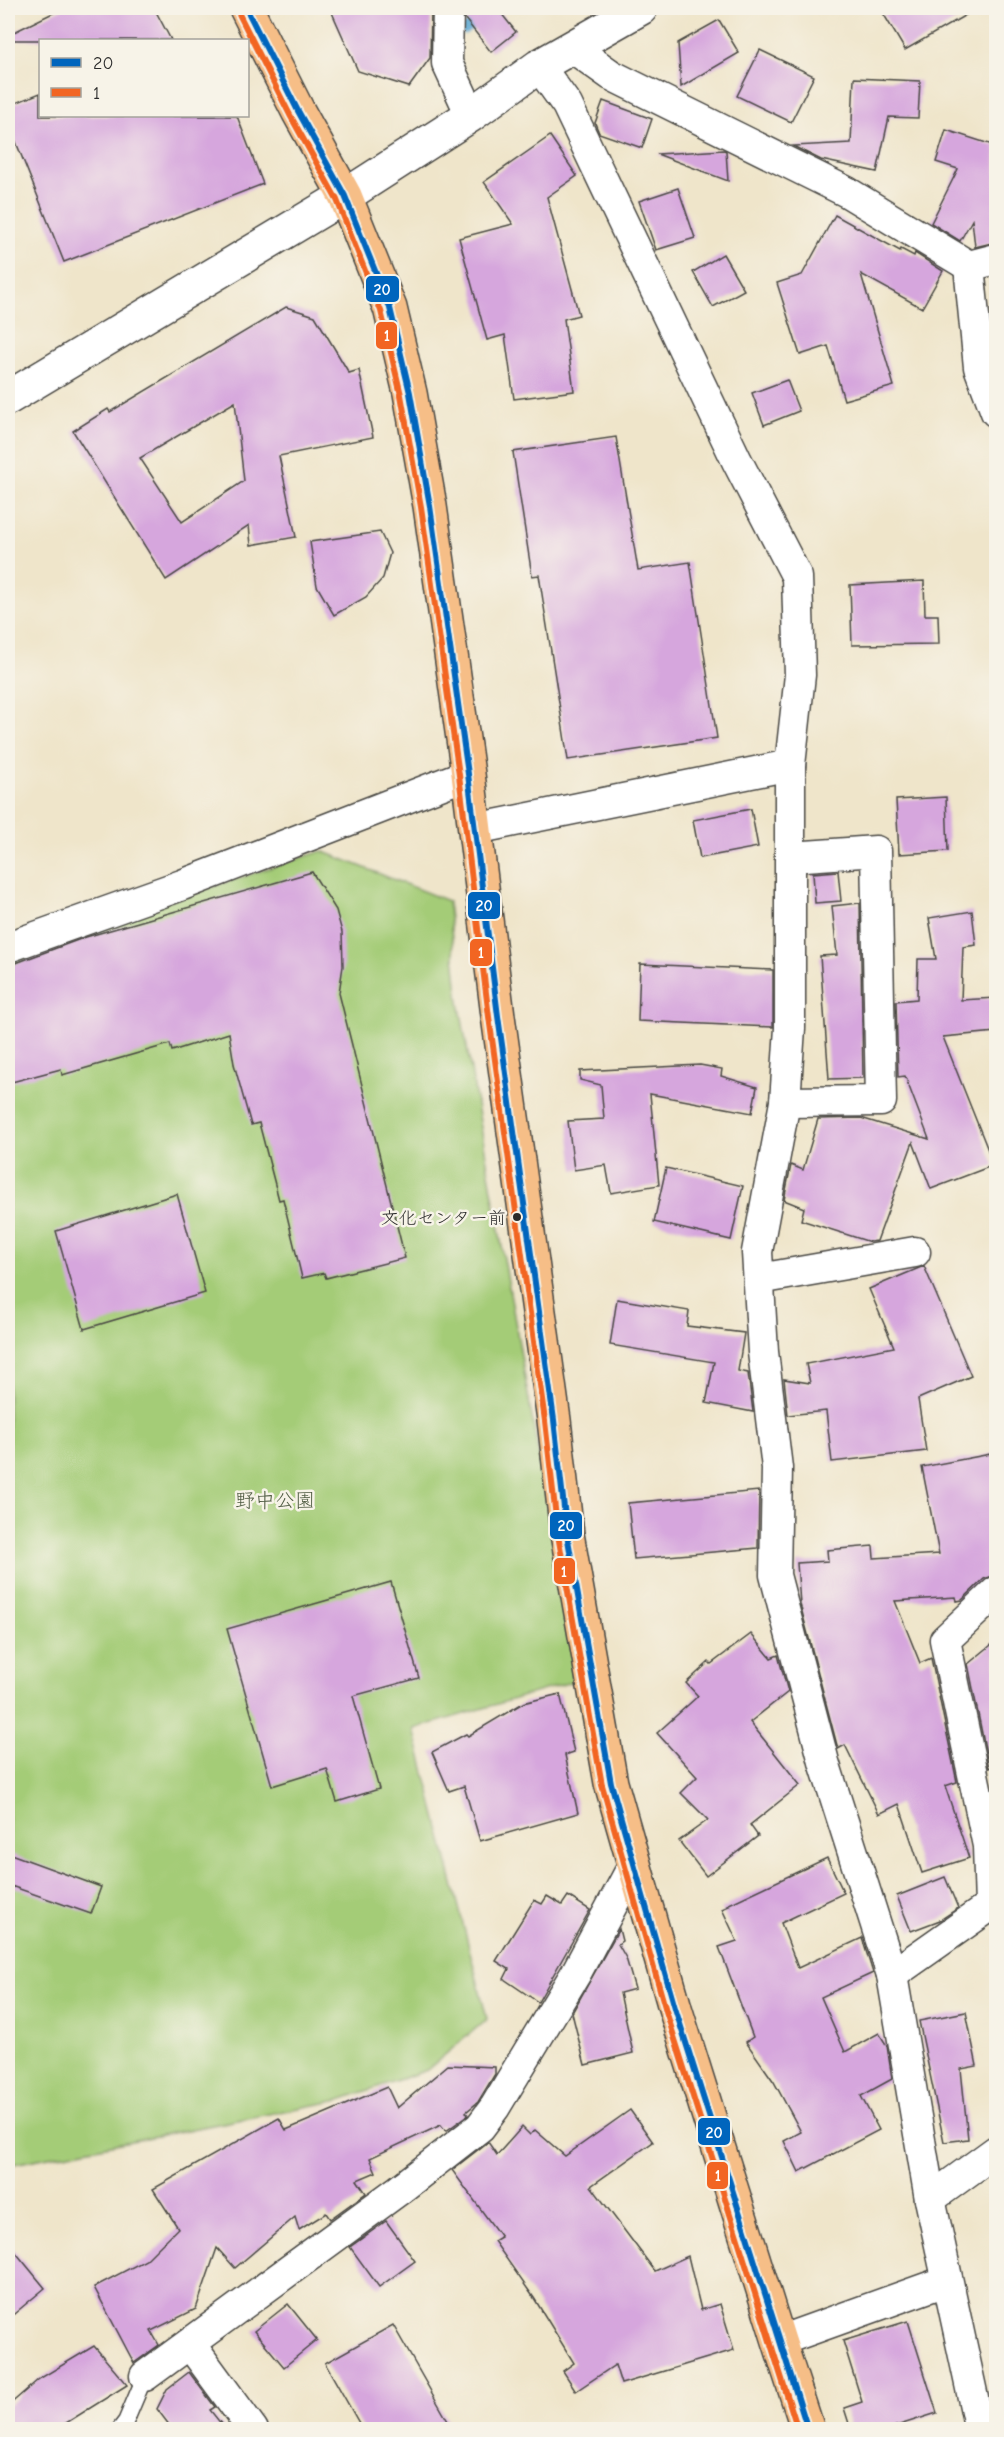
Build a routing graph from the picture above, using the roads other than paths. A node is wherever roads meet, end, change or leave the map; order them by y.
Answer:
1 (246, 8) edge
2 (448, 8) edge
3 (641, 8) edge
4 (573, 48) junction
5 (539, 66) junction
6 (471, 115) junction
7 (345, 196) junction
8 (983, 263) edge
9 (8, 398) edge
10 (996, 412) edge
11 (790, 765) junction
12 (468, 774) junction
13 (475, 829) junction
14 (791, 856) junction
15 (8, 947) edge
16 (785, 1102) junction
17 (915, 1252) dead end
18 (759, 1279) junction
19 (996, 1592) edge
20 (633, 1866) junction
21 (892, 1975) junction
22 (996, 2151) edge
23 (930, 2199) junction
24 (946, 2281) junction
25 (778, 2341) junction
26 (190, 2344) junction
27 (145, 2376) joint
28 (119, 2430) edge
29 (254, 2430) edge
30 (808, 2430) edge
31 (980, 2430) edge

1 - 7 highway
2 - 6 street
3 - 4 street
4 - 5 street
4 - 8 street
5 - 6 street
5 - 11 street
6 - 7 street
7 - 9 street
7 - 12 highway
8 - 10 street
11 - 13 street
11 - 14 street
12 - 13 highway
12 - 15 street
13 - 20 highway
14 - 16 street
14 - 16 street
16 - 18 street
17 - 18 street
18 - 21 street
19 - 21 street
20 - 25 highway
20 - 26 street
21 - 23 street
22 - 23 street
23 - 24 street
24 - 25 street
24 - 31 street
25 - 30 highway
26 - 27 street
26 - 29 street
27 - 28 lane

